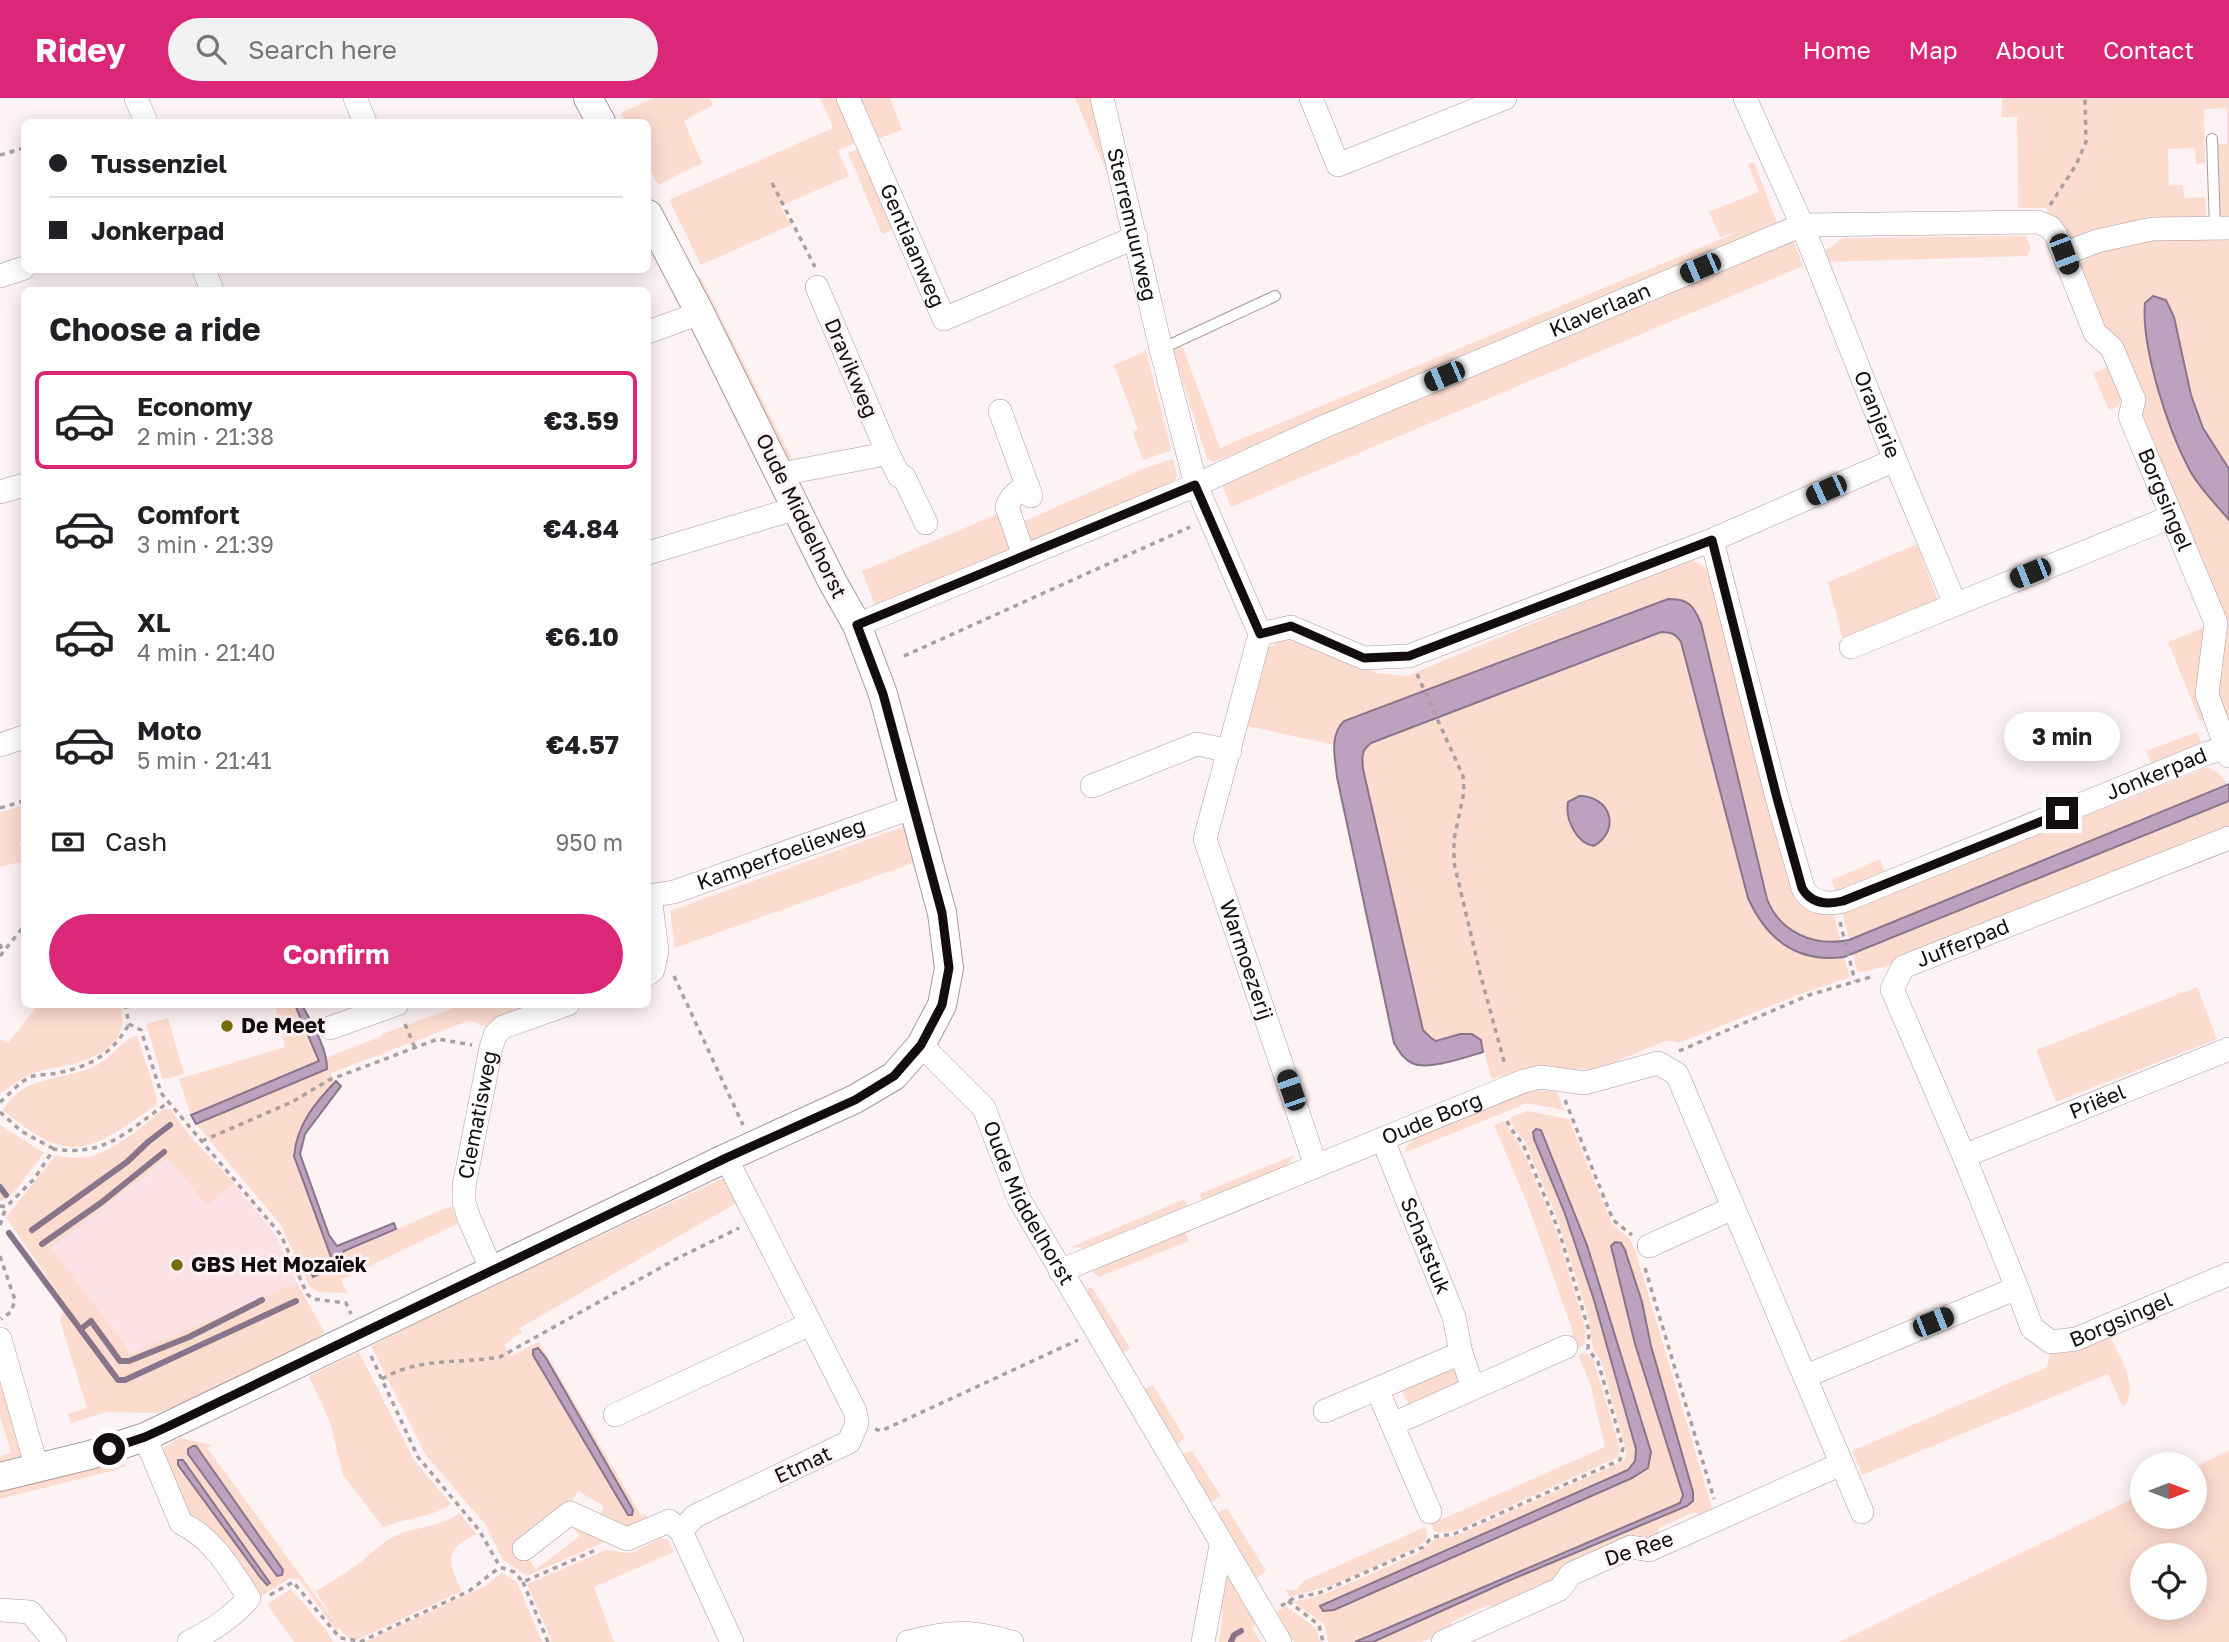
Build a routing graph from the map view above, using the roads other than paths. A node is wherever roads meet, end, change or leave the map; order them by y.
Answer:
1 (136, 98) edge
2 (355, 98) edge
3 (588, 98) edge
4 (848, 98) edge
5 (1102, 98) edge
6 (1311, 98) edge
7 (1505, 98) edge
8 (1745, 98) edge
9 (145, 119) edge
10 (364, 119) edge
11 (599, 119) edge
12 (2212, 139) dead end
13 (651, 220) edge
14 (1802, 225) junction
15 (2222, 228) edge
16 (1136, 237) junction
17 (2064, 254) junction
18 (21, 269) edge
19 (0, 276) edge
20 (817, 287) road end
21 (1275, 296) dead end
22 (700, 313) junction
23 (651, 331) edge
24 (1161, 349) junction
25 (1000, 411) dead end
26 (886, 449) junction
27 (1895, 460) junction
28 (781, 474) junction
29 (1195, 485) junction
30 (21, 486) edge
31 (0, 492) edge
32 (797, 508) junction
33 (2171, 517) junction
34 (926, 523) dead end
35 (1712, 540) junction
36 (651, 552) edge
37 (1024, 556) junction
38 (1955, 604) junction
39 (857, 625) junction
40 (1260, 634) junction
41 (1851, 648) dead end
42 (21, 738) edge
43 (0, 745) edge
44 (1230, 751) junction
45 (2227, 752) edge
46 (1092, 786) dead end
47 (914, 807) junction
48 (2229, 838) edge
49 (651, 896) edge
50 (651, 910) edge
51 (651, 972) edge
52 (388, 1008) edge
53 (557, 1008) edge
54 (330, 1028) dead end
55 (921, 1045) junction
56 (2229, 1049) edge
57 (1383, 1140) junction
58 (739, 1152) junction
59 (1964, 1156) junction
60 (1316, 1166) junction
61 (1733, 1208) junction
62 (1643, 1250) road end
63 (492, 1271) junction
64 (1060, 1272) junction
65 (2229, 1274) edge
66 (2017, 1288) junction
67 (810, 1324) junction
68 (0, 1339) edge
69 (1566, 1347) dead end
70 (1461, 1353) junction
71 (1806, 1376) junction
72 (1474, 1388) junction
73 (1377, 1389) junction
74 (1325, 1411) dead end
75 (615, 1415) dead end
76 (1393, 1424) junction
77 (145, 1437) junction
78 (1841, 1464) junction
79 (37, 1468) junction
80 (0, 1477) edge
81 (1430, 1512) dead end
82 (1862, 1512) dead end
83 (681, 1531) junction
84 (1221, 1545) junction
85 (524, 1549) dead end
86 (0, 1610) edge
87 (55, 1642) edge
88 (189, 1642) edge
89 (732, 1642) edge
90 (908, 1642) edge
91 (1012, 1642) edge
92 (1203, 1642) edge
93 (1280, 1642) edge
94 (1443, 1642) edge

1 - 9 street
2 - 10 street
3 - 11 street
4 - 16 street, Gentiaanweg
5 - 16 street, Sterremuurweg
6 - 7 street
8 - 14 street, Oranjerie
12 - 15 lane
13 - 22 street, Oude Middelhorst
14 - 17 street, Klaverlaan
14 - 27 street, Oranjerie
14 - 29 street, Klaverlaan
15 - 17 street
16 - 24 street, Sterremuurweg
17 - 33 street, Borgsingel
18 - 19 street
20 - 26 street, Dravikweg
21 - 24 lane
22 - 23 street
22 - 28 street, Oude Middelhorst
24 - 29 street, Sterremuurweg
25 - 37 street
26 - 28 street
26 - 34 street, Dravikweg
27 - 35 street
27 - 38 street, Oranjerie
28 - 32 street, Oude Middelhorst
29 - 37 street, Klaverlaan
29 - 40 street, Sterremuurweg
30 - 31 street
32 - 36 street
32 - 39 street, Oude Middelhorst
33 - 38 street
33 - 45 street, Borgsingel
35 - 40 street
35 - 45 street, Jonkerpad
37 - 39 street, Klaverlaan
38 - 41 street
39 - 47 street, Oude Middelhorst
40 - 44 street, Warmoezerij
42 - 43 street
44 - 46 street
44 - 60 street, Warmoezerij
47 - 49 street, Kamperfoelieweg
47 - 55 street, Oude Middelhorst
48 - 59 street, Jufferpad
50 - 51 street
52 - 54 street
53 - 63 street, Clematisweg
55 - 58 street
55 - 64 street, Oude Middelhorst
56 - 59 street, Priëel
57 - 60 street, Oude Borg
57 - 61 street, Oude Borg
57 - 70 street, Schatstuk
58 - 63 street
58 - 67 street
59 - 66 street, Jufferpad
60 - 64 street, Oude Borg
61 - 62 street
61 - 71 street
63 - 77 street
64 - 84 street, Oude Middelhorst
65 - 66 street, Borgsingel
66 - 71 street
67 - 75 street
67 - 83 street, Etmat
68 - 79 street
69 - 72 street
70 - 72 street, Schatstuk
70 - 73 street
71 - 78 street
72 - 76 street
73 - 74 street
73 - 76 street
76 - 81 street
77 - 79 street
77 - 88 street
78 - 82 street
78 - 94 street, De Ree
79 - 80 street
83 - 85 street
83 - 89 street
84 - 92 street
84 - 93 street, Oude Middelhorst
86 - 87 street
90 - 91 street

